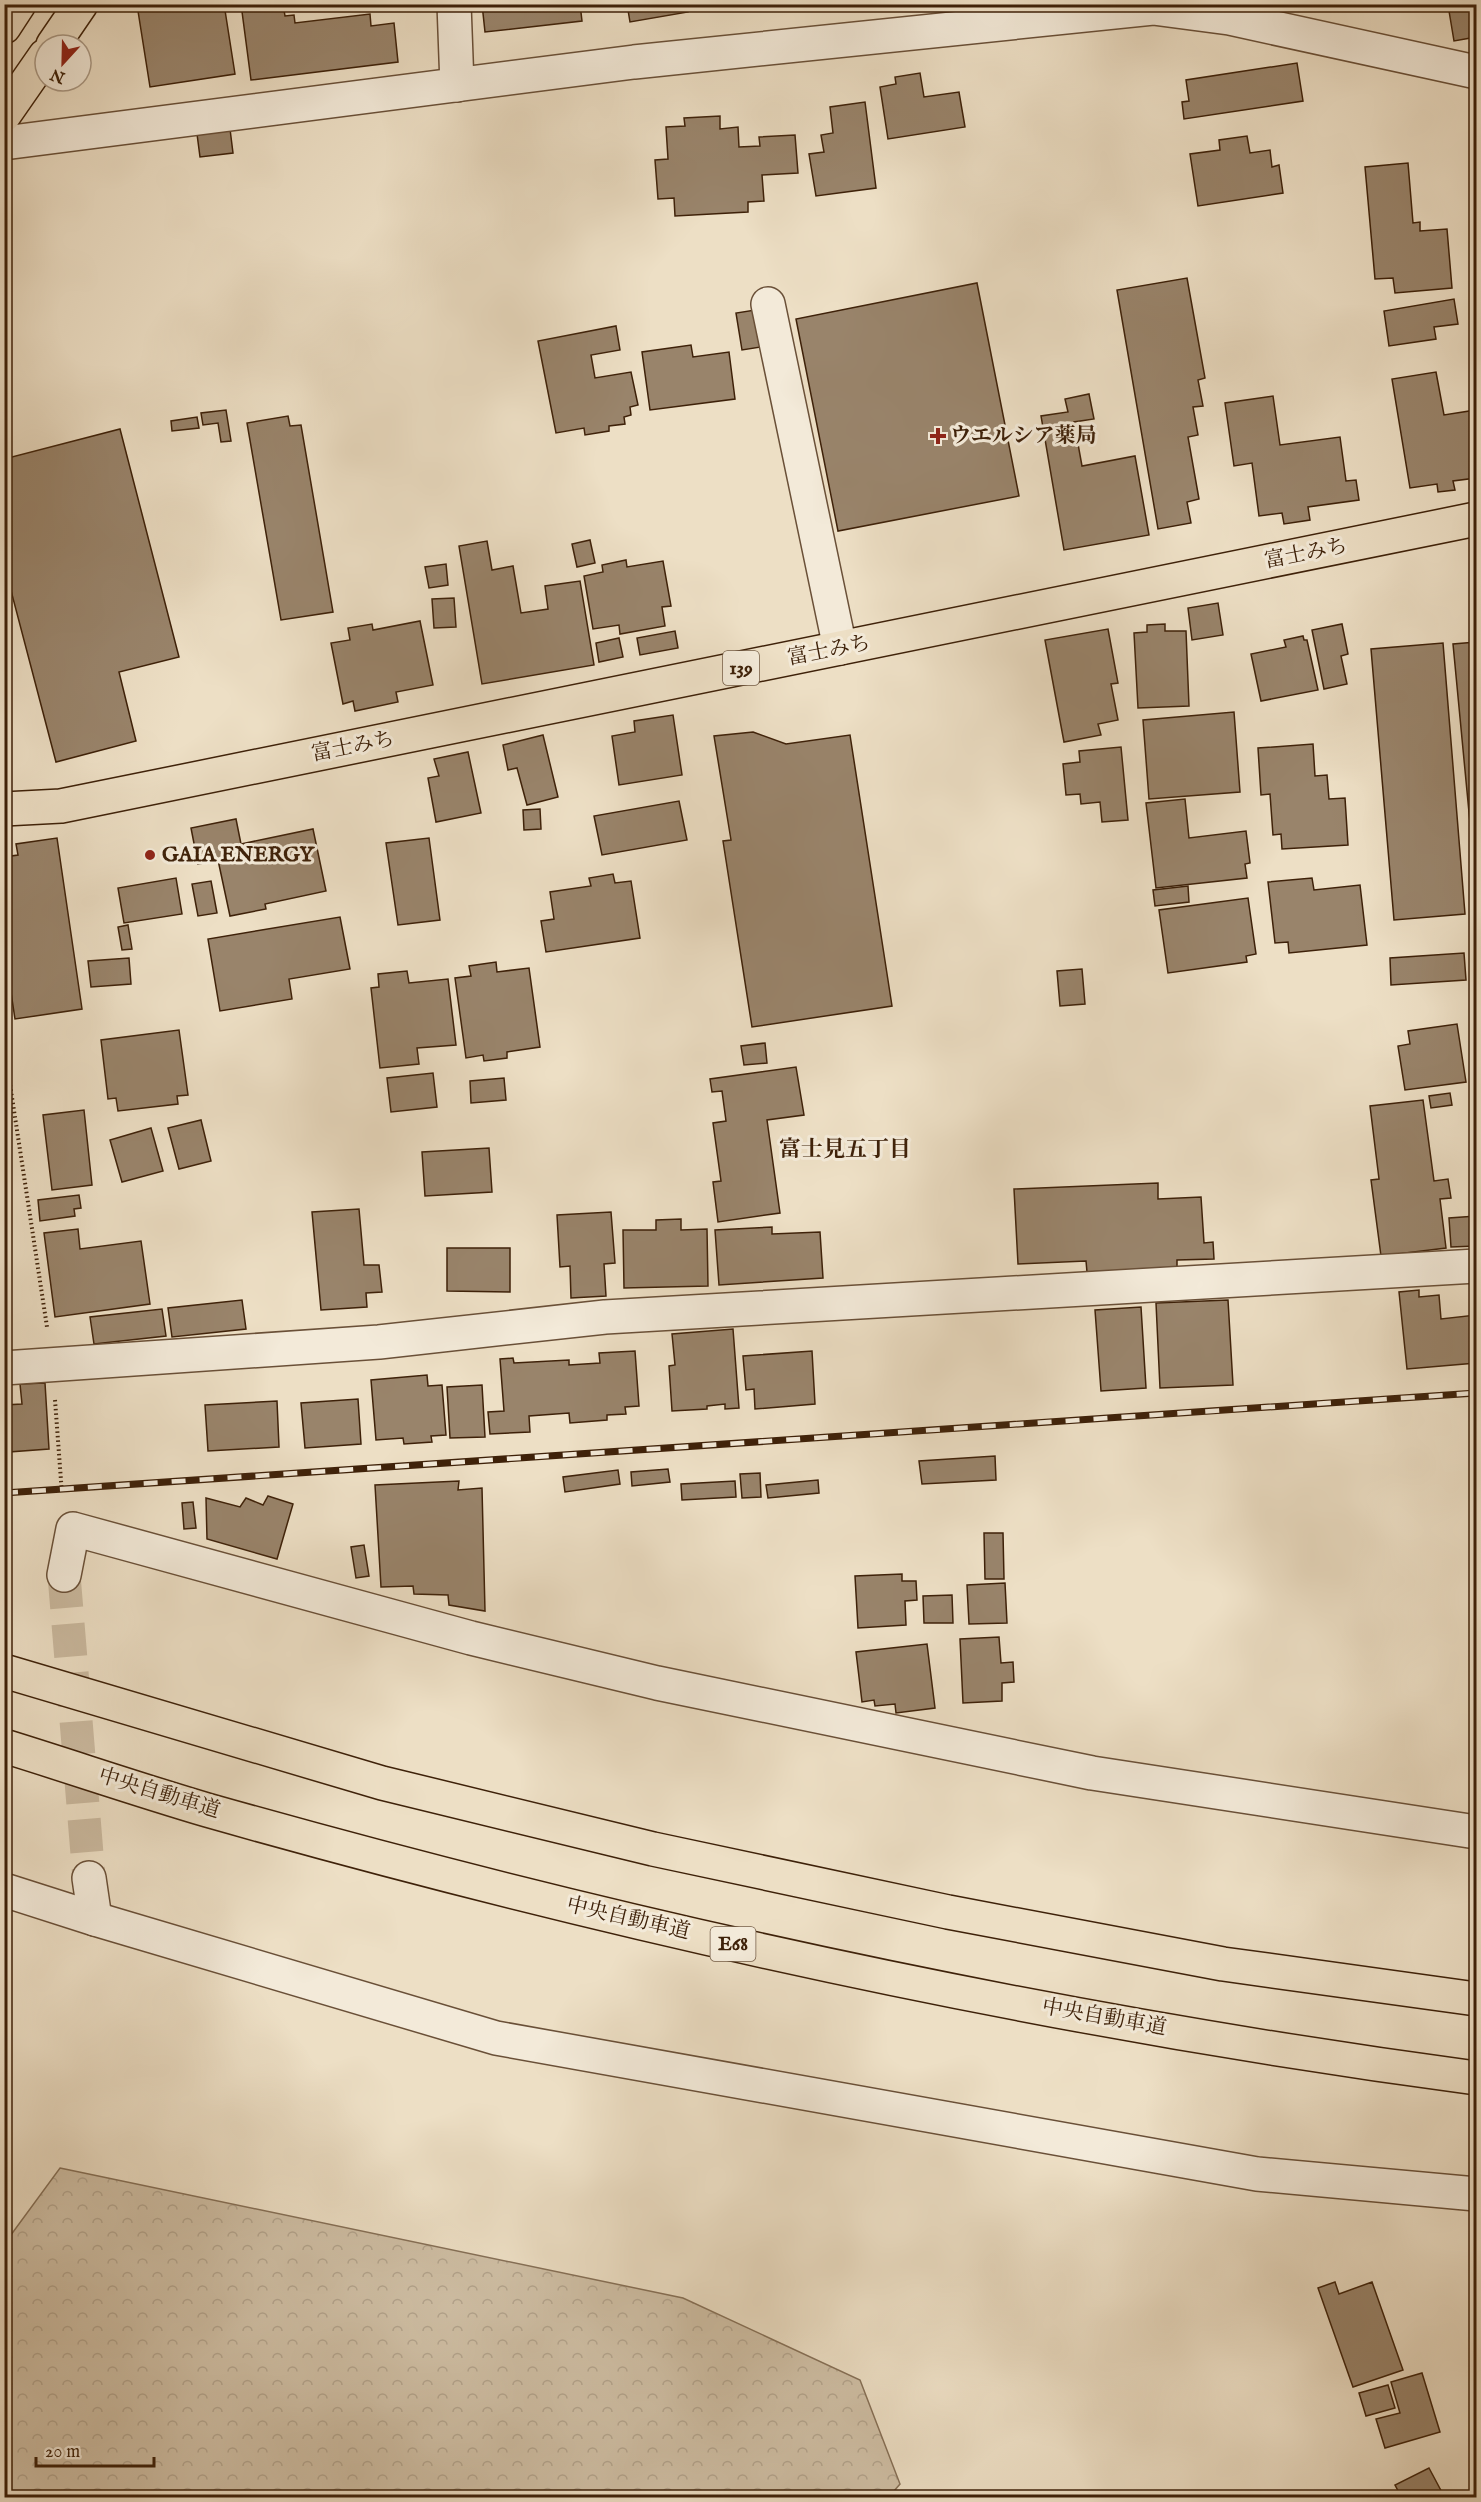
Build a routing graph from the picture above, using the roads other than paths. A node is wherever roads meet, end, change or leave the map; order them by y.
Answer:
1 (19, 4) edge
2 (81, 4) edge
3 (454, 4) edge
4 (4, 27) edge
5 (61, 33) edge
6 (1476, 72) edge
7 (33, 73) edge
8 (457, 85) junction
9 (4, 115) edge
10 (4, 143) edge
11 (768, 304) dead end
12 (1476, 519) edge
13 (840, 648) junction
14 (4, 809) edge
15 (1476, 1266) edge
16 (4, 1368) edge
17 (64, 1575) tunnel mouth
18 (4, 1671) edge
19 (4, 1746) edge
20 (1476, 1832) edge
21 (89, 1878) tunnel mouth
22 (4, 1890) edge
23 (95, 1919) junction
24 (1476, 1999) edge
25 (1476, 2078) edge
26 (1476, 2194) edge

1 - 4 highway
2 - 5 highway
3 - 8 street
6 - 8 street
7 - 9 highway
8 - 10 street
11 - 13 street
12 - 13 highway, 富士みち / 139
13 - 14 highway, 富士みち / 139
15 - 16 street
17 - 20 street
18 - 24 highway
19 - 25 highway, 中央自動車道 / E68
21 - 23 street
22 - 23 street
23 - 26 street

